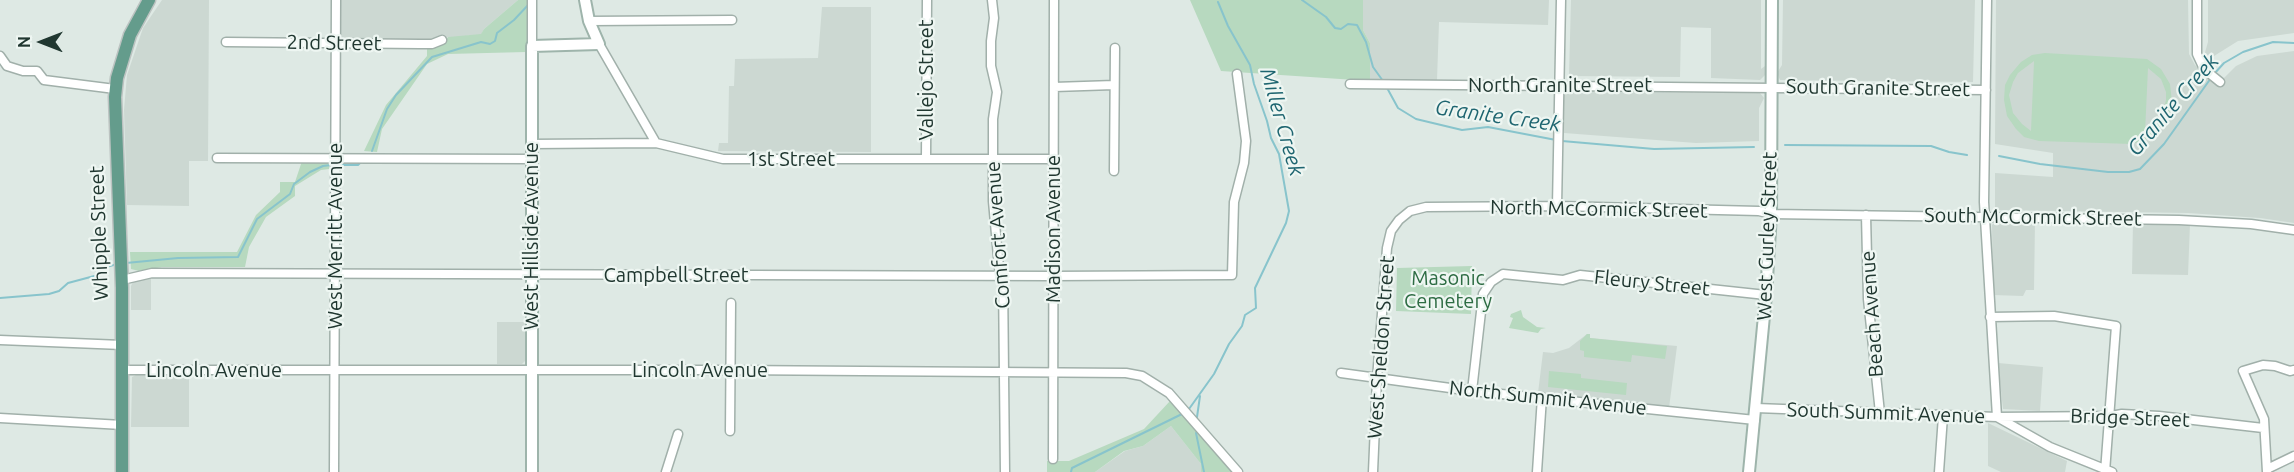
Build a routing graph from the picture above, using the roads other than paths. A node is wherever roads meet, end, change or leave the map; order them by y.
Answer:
1 (150, 0) edge
2 (336, 0) edge
3 (532, 0) edge
4 (585, 0) edge
5 (927, 0) edge
6 (992, 0) edge
7 (1054, 0) edge
8 (1561, 0) edge
9 (1772, 0) edge
10 (1987, 0) edge
11 (2197, 0) edge
12 (732, 20) dead end
13 (590, 21) junction
14 (442, 40) dead end
15 (226, 42) dead end
16 (336, 43) junction
17 (600, 44) junction
18 (532, 46) junction
19 (1115, 48) dead end
20 (0, 56) edge
21 (1237, 74) dead end
22 (2220, 82) dead end
23 (1350, 84) dead end
24 (1114, 85) junction
25 (1559, 86) junction
26 (1054, 87) junction
27 (1771, 87) junction
28 (115, 89) junction
29 (1986, 90) junction
30 (656, 143) junction
31 (531, 144) junction
32 (217, 158) dead end
33 (334, 158) junction
34 (531, 159) junction
35 (926, 159) junction
36 (993, 159) junction
37 (1053, 159) junction
38 (1114, 171) dead end
39 (1557, 206) junction
40 (1426, 207) joint
41 (1771, 214) junction
42 (1866, 215) junction
43 (1984, 217) junction
44 (2294, 230) edge
45 (336, 272) junction
46 (531, 275) junction
47 (1003, 276) junction
48 (1052, 276) junction
49 (122, 280) junction
50 (1766, 295) junction
51 (731, 303) dead end
52 (1990, 317) junction
53 (0, 340) edge
54 (122, 345) junction
55 (334, 369) junction
56 (122, 370) junction
57 (531, 370) junction
58 (731, 370) junction
59 (2294, 370) edge
60 (1053, 372) junction
61 (1004, 373) junction
62 (1341, 373) dead end
63 (1377, 379) junction
64 (1472, 391) junction
65 (1542, 397) junction
66 (1880, 413) junction
67 (1755, 414) junction
68 (1943, 416) junction
69 (2111, 416) junction
70 (1996, 417) junction
71 (0, 418) edge
72 (122, 425) junction
73 (2263, 428) junction
74 (730, 431) dead end
75 (678, 434) dead end
76 (2294, 456) edge
77 (1053, 459) dead end
78 (2267, 470) edge
79 (2108, 471) edge
80 (122, 472) edge
81 (334, 472) edge
82 (532, 472) edge
83 (666, 472) edge
84 (1005, 472) edge
85 (1238, 472) edge
86 (1373, 472) edge
87 (1537, 472) edge
88 (1749, 472) edge
89 (1939, 472) edge

1 - 28 main road, Whipple Street
2 - 16 street, West Merritt Avenue
3 - 18 street, West Hillside Avenue
4 - 13 street
5 - 35 street, Vallejo Street
6 - 36 street, Comfort Avenue
7 - 26 street, Madison Avenue
8 - 25 street
9 - 27 street, West Gurley Street
10 - 29 street
11 - 22 street
12 - 13 street
13 - 17 street
14 - 16 street, 2nd Street
15 - 16 street, 2nd Street
16 - 33 street, West Merritt Avenue
17 - 18 street
17 - 30 street
18 - 31 street, West Hillside Avenue
19 - 24 street
20 - 28 street
21 - 48 street, Campbell Street
23 - 25 street, North Granite Street
24 - 26 street
24 - 38 street
25 - 27 street, North Granite Street
25 - 39 street
26 - 37 street, Madison Avenue
27 - 29 street, South Granite Street
27 - 41 street, West Gurley Street
28 - 49 main road, Whipple Street
29 - 43 street
30 - 31 street, 1st Street
30 - 35 street, 1st Street
31 - 34 street, West Hillside Avenue
32 - 33 street
33 - 34 street
33 - 45 street, West Merritt Avenue
34 - 46 street, West Hillside Avenue
35 - 36 street, 1st Street
36 - 37 street, 1st Street
36 - 47 street, Comfort Avenue
37 - 48 street, Madison Avenue
39 - 40 street, North McCormick Street
39 - 41 street, North McCormick Street
40 - 63 street, West Sheldon Street
41 - 42 street, South McCormick Street
41 - 50 street, West Gurley Street
42 - 43 street, South McCormick Street
42 - 66 street, Beach Avenue
43 - 44 street, South McCormick Street
43 - 52 street
45 - 46 street, Campbell Street
45 - 49 street, Campbell Street
45 - 55 street, West Merritt Avenue
46 - 47 street, Campbell Street
46 - 57 street, West Hillside Avenue
47 - 48 street, Campbell Street
47 - 61 street, Comfort Avenue
48 - 60 street, Madison Avenue
49 - 54 main road, Whipple Street
50 - 64 street, Fleury Street
50 - 67 street, West Gurley Street
51 - 58 street
52 - 69 street
52 - 70 street
53 - 54 street
54 - 56 main road, Whipple Street
55 - 56 street, Lincoln Avenue
55 - 57 street, Lincoln Avenue
55 - 81 street, West Merritt Avenue
56 - 72 main road, Whipple Street
57 - 58 street, Lincoln Avenue
57 - 82 street, West Hillside Avenue
58 - 61 street, Lincoln Avenue
58 - 74 street
59 - 73 street
60 - 61 street, Lincoln Avenue
60 - 77 street, Madison Avenue
60 - 85 street, Lincoln Avenue
61 - 84 street, Comfort Avenue
62 - 63 street, North Summit Avenue
63 - 64 street, North Summit Avenue
63 - 86 street, West Sheldon Street
64 - 65 street, North Summit Avenue
65 - 67 street, North Summit Avenue
65 - 87 street
66 - 67 street, South Summit Avenue
66 - 68 street, South Summit Avenue
67 - 88 street, West Gurley Street
68 - 70 street, South Summit Avenue
68 - 89 street
69 - 70 street, Bridge Street
69 - 73 street, Bridge Street
69 - 79 street
70 - 79 street, South Summit Avenue
71 - 72 street
72 - 80 main road, Whipple Street
73 - 78 street
75 - 83 street
76 - 78 street

